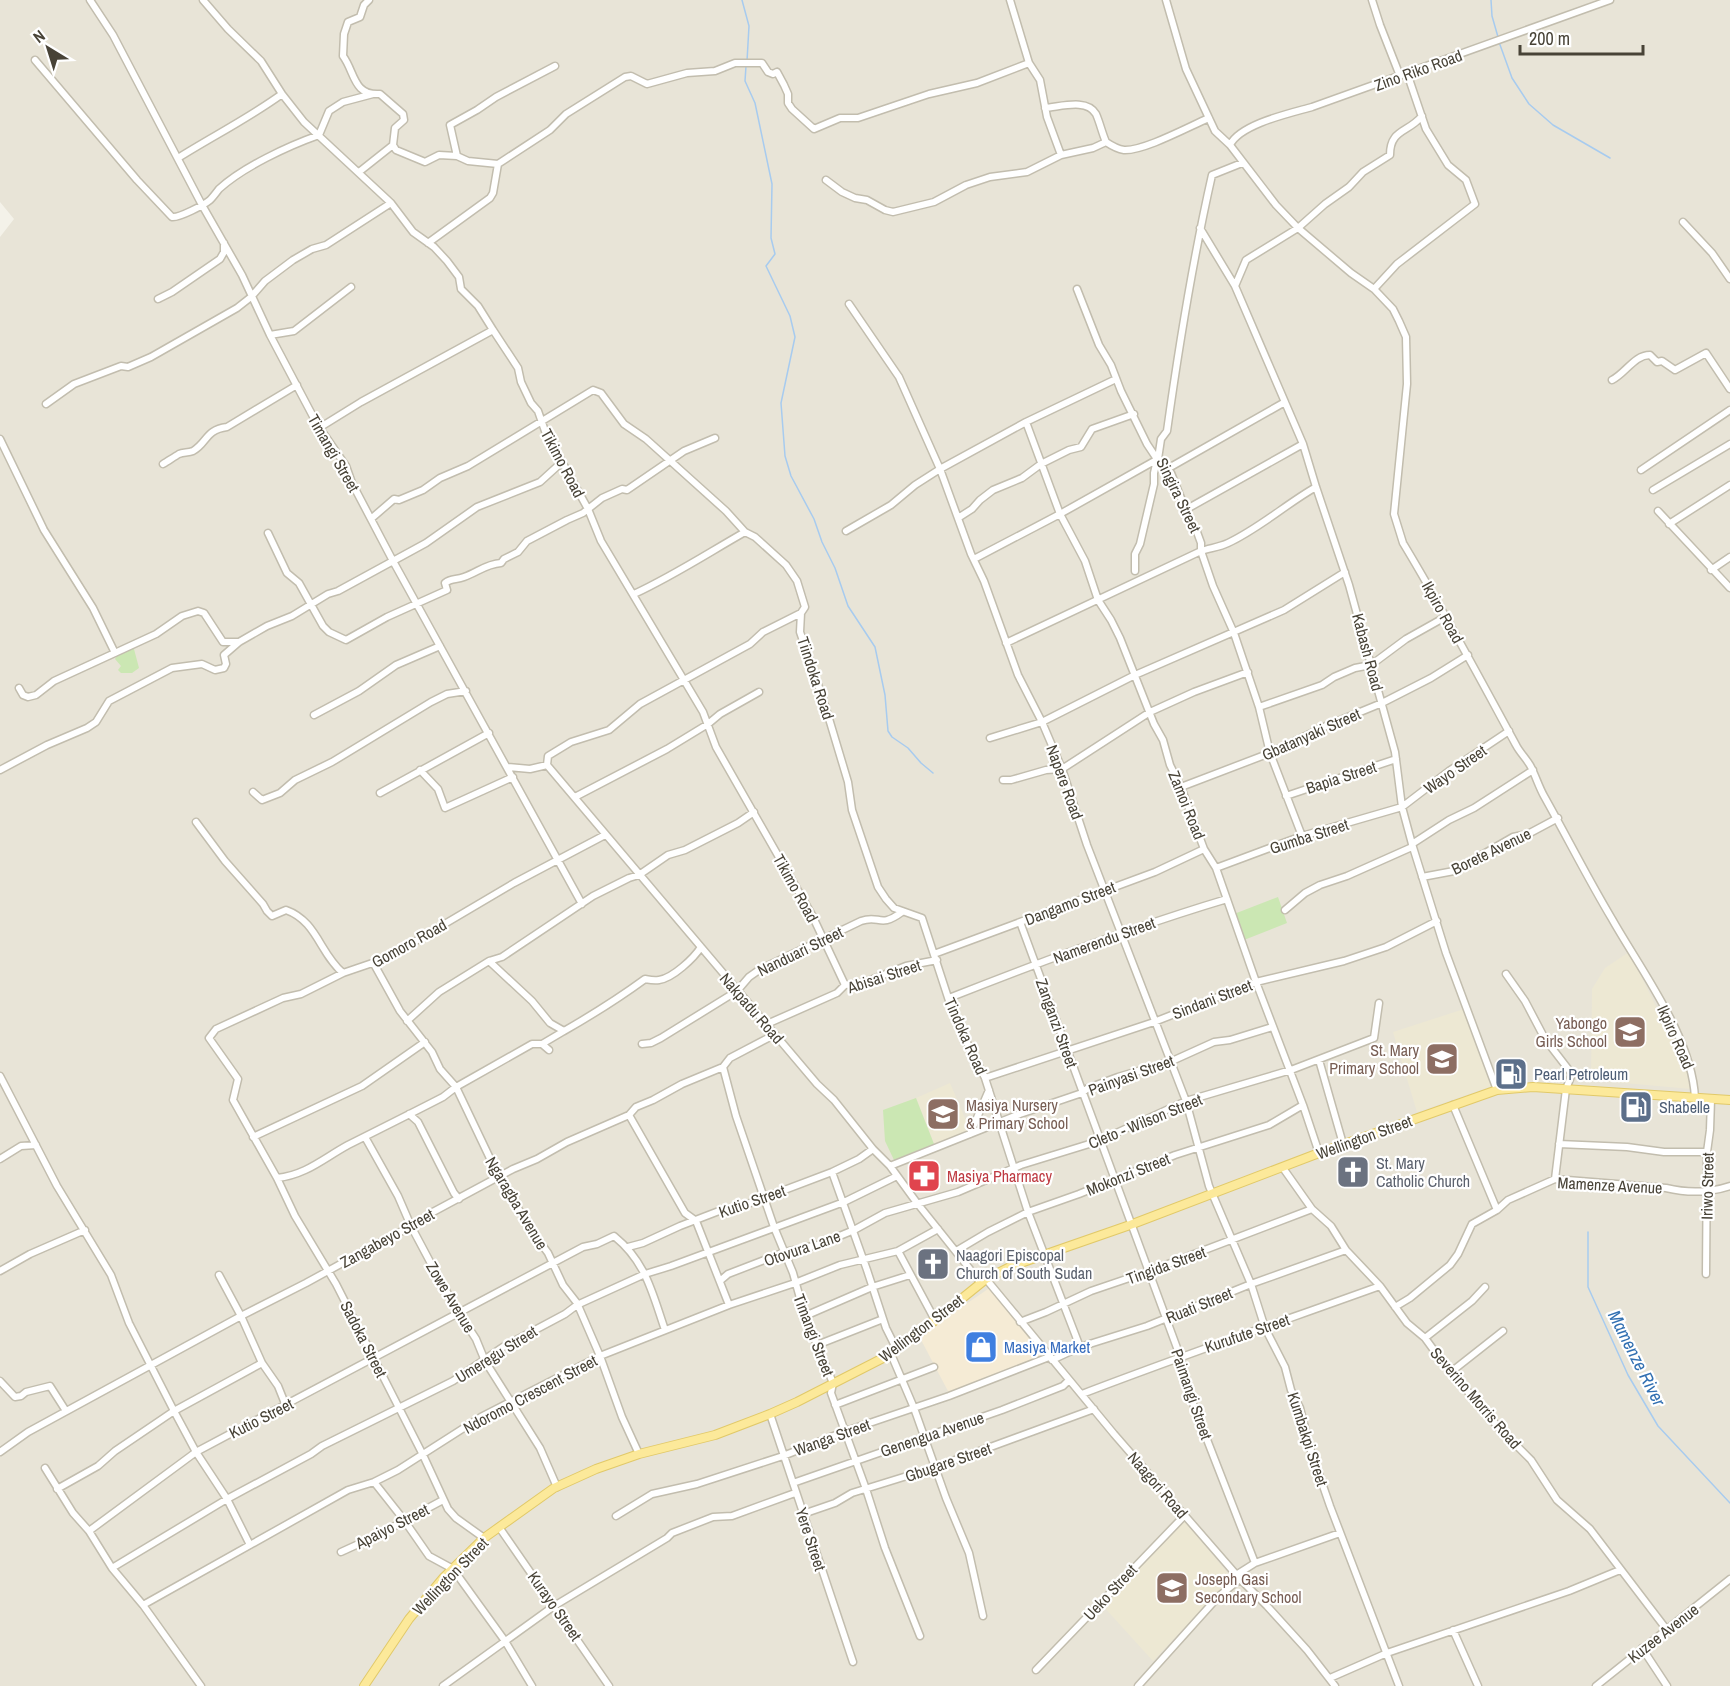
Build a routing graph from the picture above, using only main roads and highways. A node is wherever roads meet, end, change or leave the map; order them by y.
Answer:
1 (1730, 1101) edge
2 (366, 1685) edge

1 - 2 main road, Wellington Street

